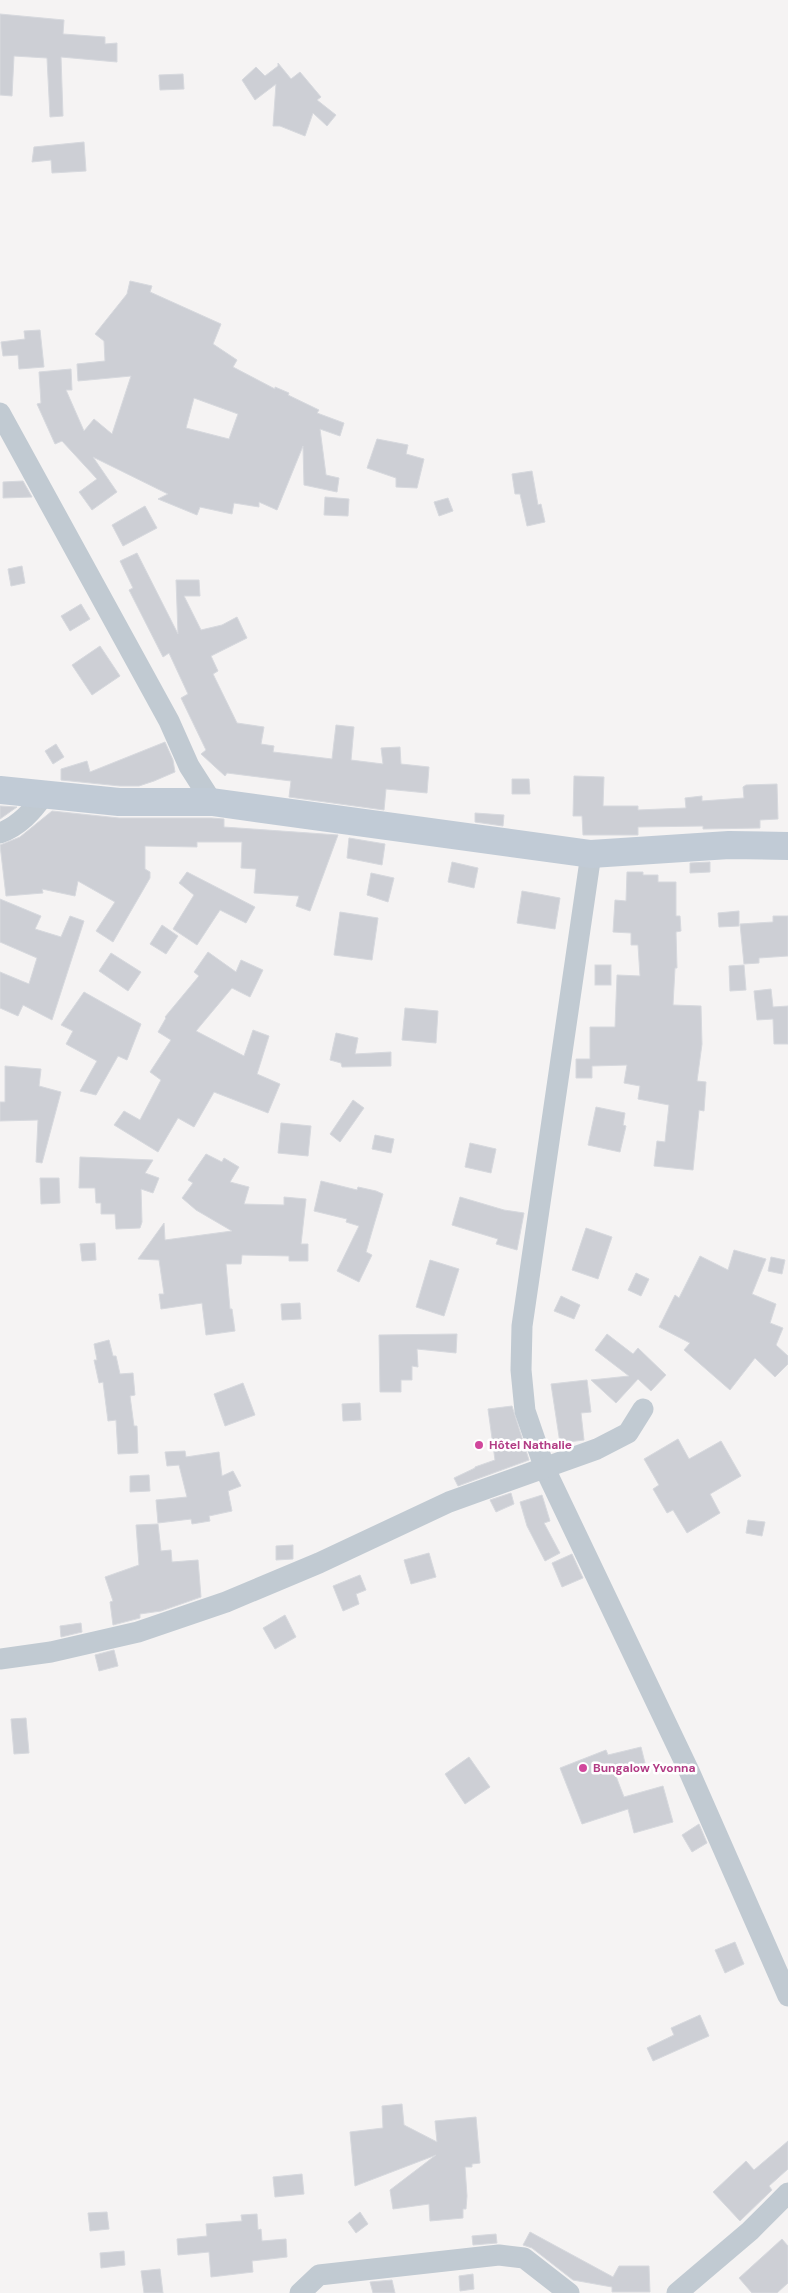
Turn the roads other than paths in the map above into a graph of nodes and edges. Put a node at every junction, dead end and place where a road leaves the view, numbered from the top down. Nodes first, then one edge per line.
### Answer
1 (0, 413) edge
2 (0, 790) edge
3 (44, 795) junction
4 (212, 802) junction
5 (0, 833) edge
6 (788, 846) edge
7 (591, 854) junction
8 (643, 1410) dead end
9 (545, 1469) junction
10 (0, 1659) edge
11 (788, 1996) edge
12 (788, 2193) edge
13 (300, 2293) edge
14 (569, 2293) edge
15 (677, 2293) edge

1 - 4 street
2 - 3 street
3 - 4 street
3 - 5 street
4 - 7 street
6 - 7 street
7 - 9 street
8 - 9 street
9 - 10 street
9 - 11 street
12 - 15 street
13 - 14 street

